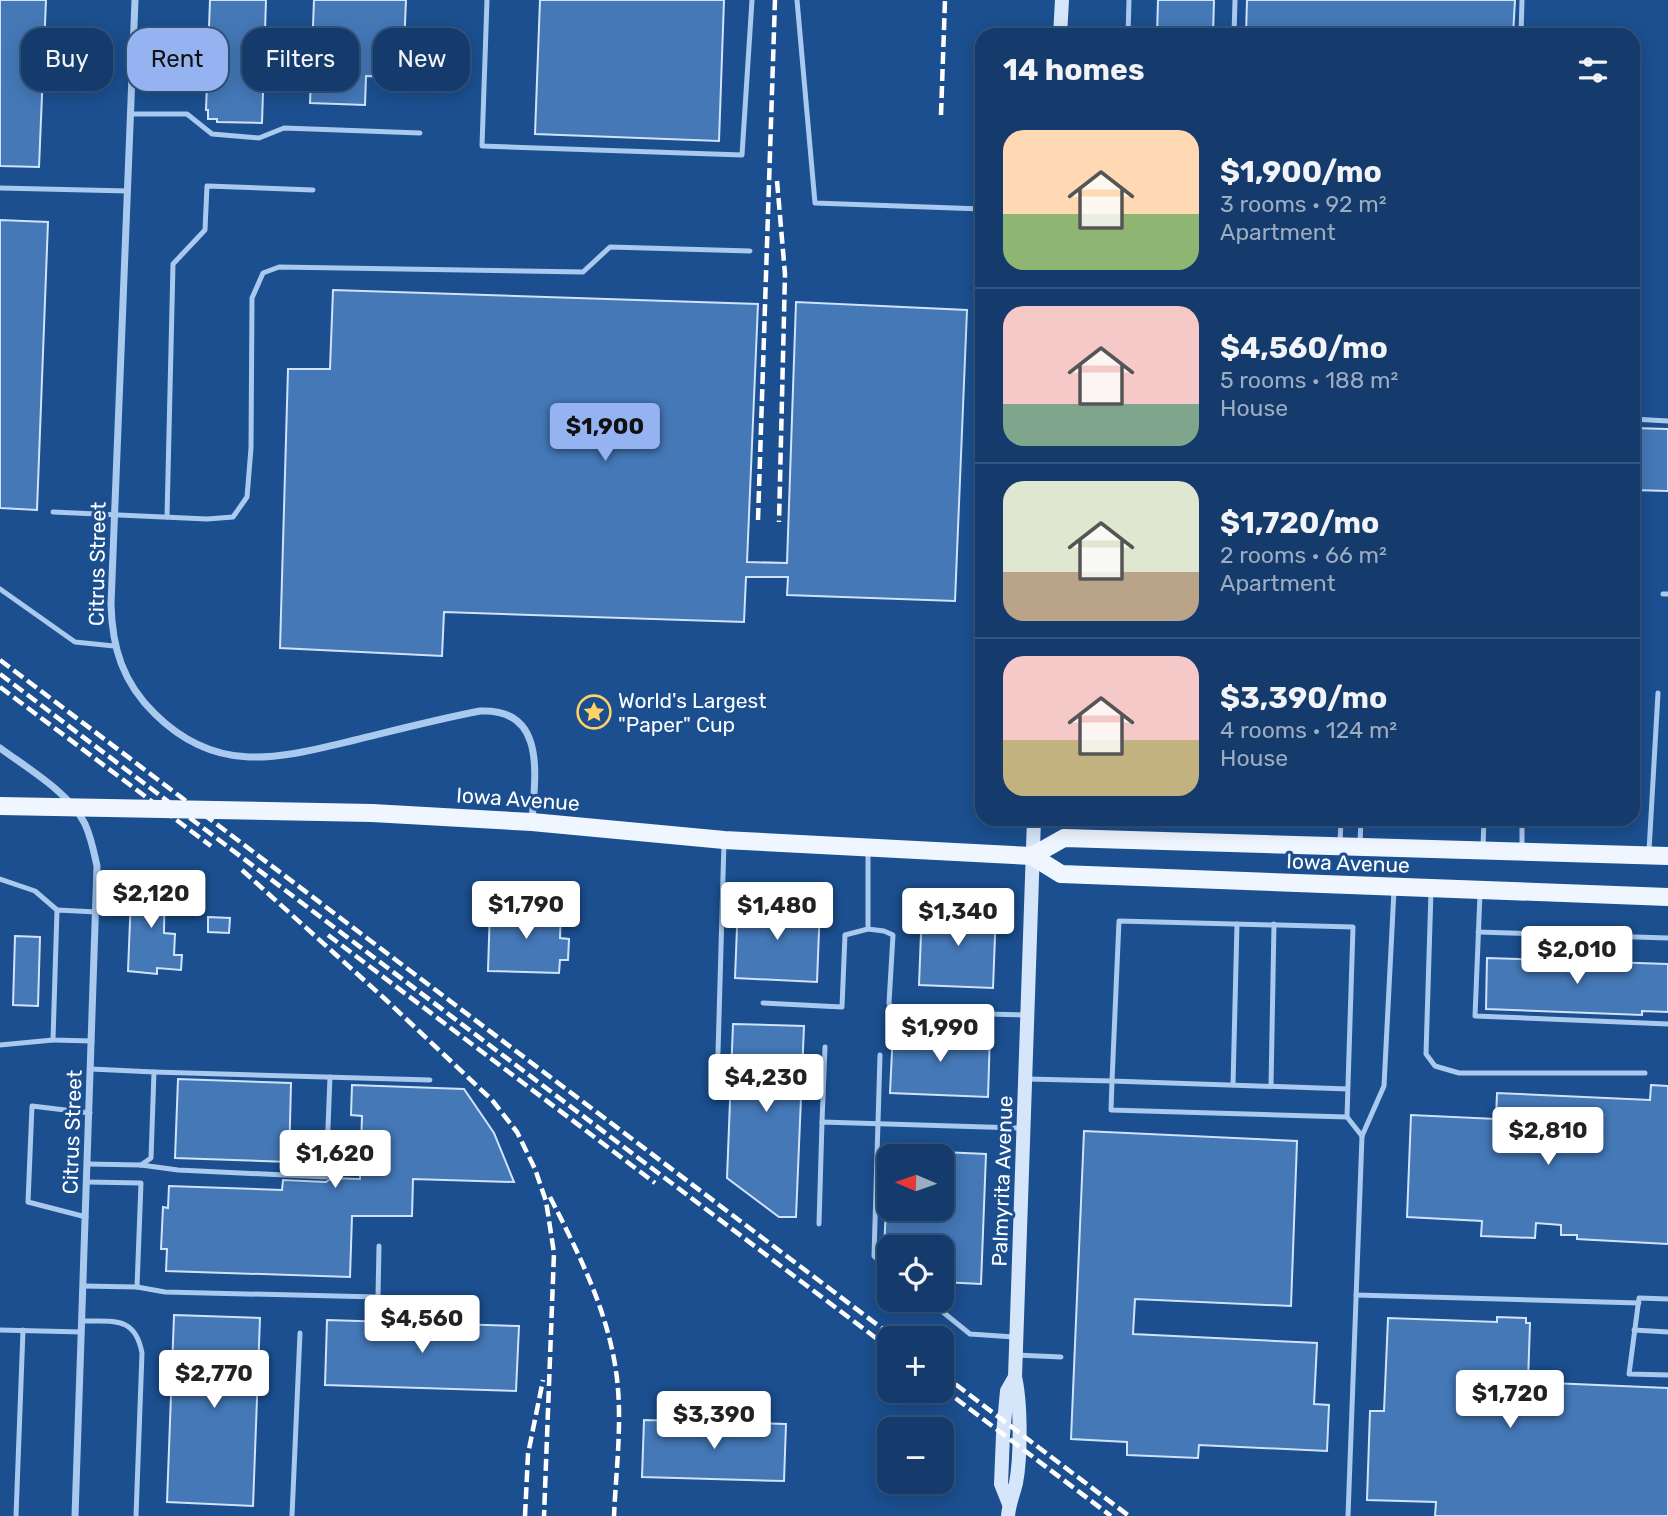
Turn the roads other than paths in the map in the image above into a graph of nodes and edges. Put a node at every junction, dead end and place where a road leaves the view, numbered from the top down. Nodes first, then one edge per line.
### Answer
1 (135, 0) edge
2 (486, 0) edge
3 (752, 0) edge
4 (797, 0) edge
5 (1062, 0) edge
6 (1129, 0) edge
7 (1235, 0) edge
8 (1522, 0) edge
9 (1060, 28) edge
10 (1128, 28) edge
11 (1234, 28) edge
12 (1521, 28) edge
13 (131, 114) junction
14 (420, 133) dead end
15 (0, 188) edge
16 (313, 190) dead end
17 (128, 191) junction
18 (975, 209) edge
19 (750, 251) dead end
20 (1640, 419) edge
21 (1668, 421) edge
22 (53, 512) dead end
23 (115, 514) junction
24 (167, 517) junction
25 (0, 589) edge
26 (114, 646) junction
27 (1658, 693) dead end
28 (0, 748) edge
29 (0, 806) edge
30 (532, 821) junction
31 (1033, 826) edge
32 (1341, 826) edge
33 (1361, 826) edge
34 (1483, 826) edge
35 (1522, 826) edge
36 (724, 840) junction
37 (1340, 846) junction
38 (1360, 847) junction
39 (868, 848) junction
40 (1483, 851) junction
41 (1521, 852) junction
42 (1031, 856) junction
43 (1649, 856) junction
44 (1668, 856) edge
45 (0, 879) edge
46 (1394, 887) junction
47 (1431, 888) junction
48 (1480, 890) junction
49 (1668, 897) edge
50 (57, 909) junction
51 (97, 912) junction
52 (1237, 924) junction
53 (1274, 924) junction
54 (867, 929) junction
55 (1478, 932) junction
56 (1668, 938) edge
57 (763, 1003) dead end
58 (1026, 1015) junction
59 (1668, 1024) edge
60 (53, 1040) junction
61 (92, 1041) junction
62 (0, 1045) edge
63 (825, 1047) dead end
64 (718, 1053) dead end
65 (880, 1055) dead end
66 (91, 1069) junction
67 (154, 1072) junction
68 (1645, 1073) dead end
69 (330, 1077) junction
70 (1027, 1079) junction
71 (430, 1080) dead end
72 (1112, 1082) junction
73 (1233, 1085) junction
74 (1271, 1086) junction
75 (1348, 1089) junction
76 (90, 1113) junction
77 (1347, 1117) junction
78 (822, 1122) junction
79 (878, 1124) junction
80 (1025, 1128) junction
81 (1362, 1136) junction
82 (88, 1164) junction
83 (141, 1165) junction
84 (87, 1182) junction
85 (86, 1217) junction
86 (818, 1224) dead end
87 (379, 1245) dead end
88 (877, 1259) edge
89 (83, 1286) junction
90 (137, 1287) junction
91 (1356, 1295) junction
92 (1668, 1299) edge
93 (1639, 1303) junction
94 (943, 1312) edge
95 (82, 1321) junction
96 (0, 1330) edge
97 (23, 1330) junction
98 (1634, 1330) junction
99 (82, 1332) junction
100 (1668, 1332) edge
101 (300, 1333) dead end
102 (1017, 1337) junction
103 (1016, 1355) junction
104 (1061, 1357) dead end
105 (1668, 1375) edge
106 (1008, 1510) edge
107 (16, 1516) edge
108 (75, 1516) edge
109 (135, 1516) edge
110 (292, 1516) edge
111 (1348, 1516) edge

1 - 13 street, Citrus Street
2 - 3 lane
4 - 18 lane
5 - 9 street
6 - 10 lane
7 - 11 lane
8 - 12 lane
13 - 14 lane
13 - 17 street, Citrus Street
15 - 17 lane
16 - 24 lane
17 - 23 street, Citrus Street
19 - 24 lane
20 - 21 lane
22 - 23 lane
23 - 24 lane
23 - 26 street, Citrus Street
25 - 26 lane
26 - 30 street, Citrus Street
27 - 43 lane
28 - 51 street, Citrus Street
29 - 30 main road, Iowa Avenue, bridge
30 - 36 main road, Iowa Avenue
31 - 42 street, Palmyrita Avenue
32 - 37 lane
33 - 38 lane
34 - 40 lane
35 - 41 lane
36 - 39 main road, Iowa Avenue
36 - 64 lane
37 - 38 main road, Iowa Avenue
37 - 42 main road, Iowa Avenue
38 - 40 main road, Iowa Avenue
39 - 42 main road, Iowa Avenue
39 - 54 lane
40 - 41 main road, Iowa Avenue
41 - 43 main road, Iowa Avenue
42 - 46 main road, Iowa Avenue
42 - 58 street, Palmyrita Avenue
43 - 44 main road, Iowa Avenue
45 - 50 lane
46 - 47 main road, Iowa Avenue
46 - 81 lane
47 - 48 main road, Iowa Avenue
47 - 68 lane
48 - 49 main road, Iowa Avenue
48 - 55 lane
50 - 51 lane
50 - 60 lane
51 - 61 street, Citrus Street
52 - 53 lane
52 - 72 lane
52 - 73 lane
53 - 74 lane
53 - 75 lane
54 - 57 lane
54 - 58 lane
55 - 56 lane
55 - 59 lane
58 - 70 street, Palmyrita Avenue
60 - 61 lane
60 - 62 lane
61 - 66 street, Citrus Street
63 - 78 lane
65 - 79 lane
66 - 67 lane
66 - 76 street, Citrus Street
67 - 69 lane
67 - 83 lane
69 - 71 lane
69 - 83 lane
70 - 72 lane
70 - 80 street, Palmyrita Avenue
72 - 73 lane
72 - 77 lane
73 - 74 lane
74 - 75 lane
75 - 77 lane
76 - 82 street, Citrus Street
76 - 85 lane
77 - 81 lane
78 - 79 lane
78 - 86 lane
79 - 80 lane
79 - 88 lane
80 - 102 street, Palmyrita Avenue
81 - 91 lane
82 - 83 lane
82 - 84 street, Citrus Street
84 - 85 street, Citrus Street
84 - 90 lane
85 - 89 street, Citrus Street
87 - 90 lane
89 - 90 lane
89 - 95 street, Citrus Street
91 - 93 lane
91 - 111 lane
92 - 93 lane
93 - 98 lane
94 - 102 lane
95 - 99 street, Citrus Street
95 - 109 lane
96 - 97 lane
97 - 99 lane
97 - 107 lane
98 - 100 lane
98 - 105 lane
99 - 108 street, Citrus Street
101 - 110 lane
102 - 103 street, Palmyrita Avenue
103 - 104 lane
103 - 106 street, Palmyrita Avenue

